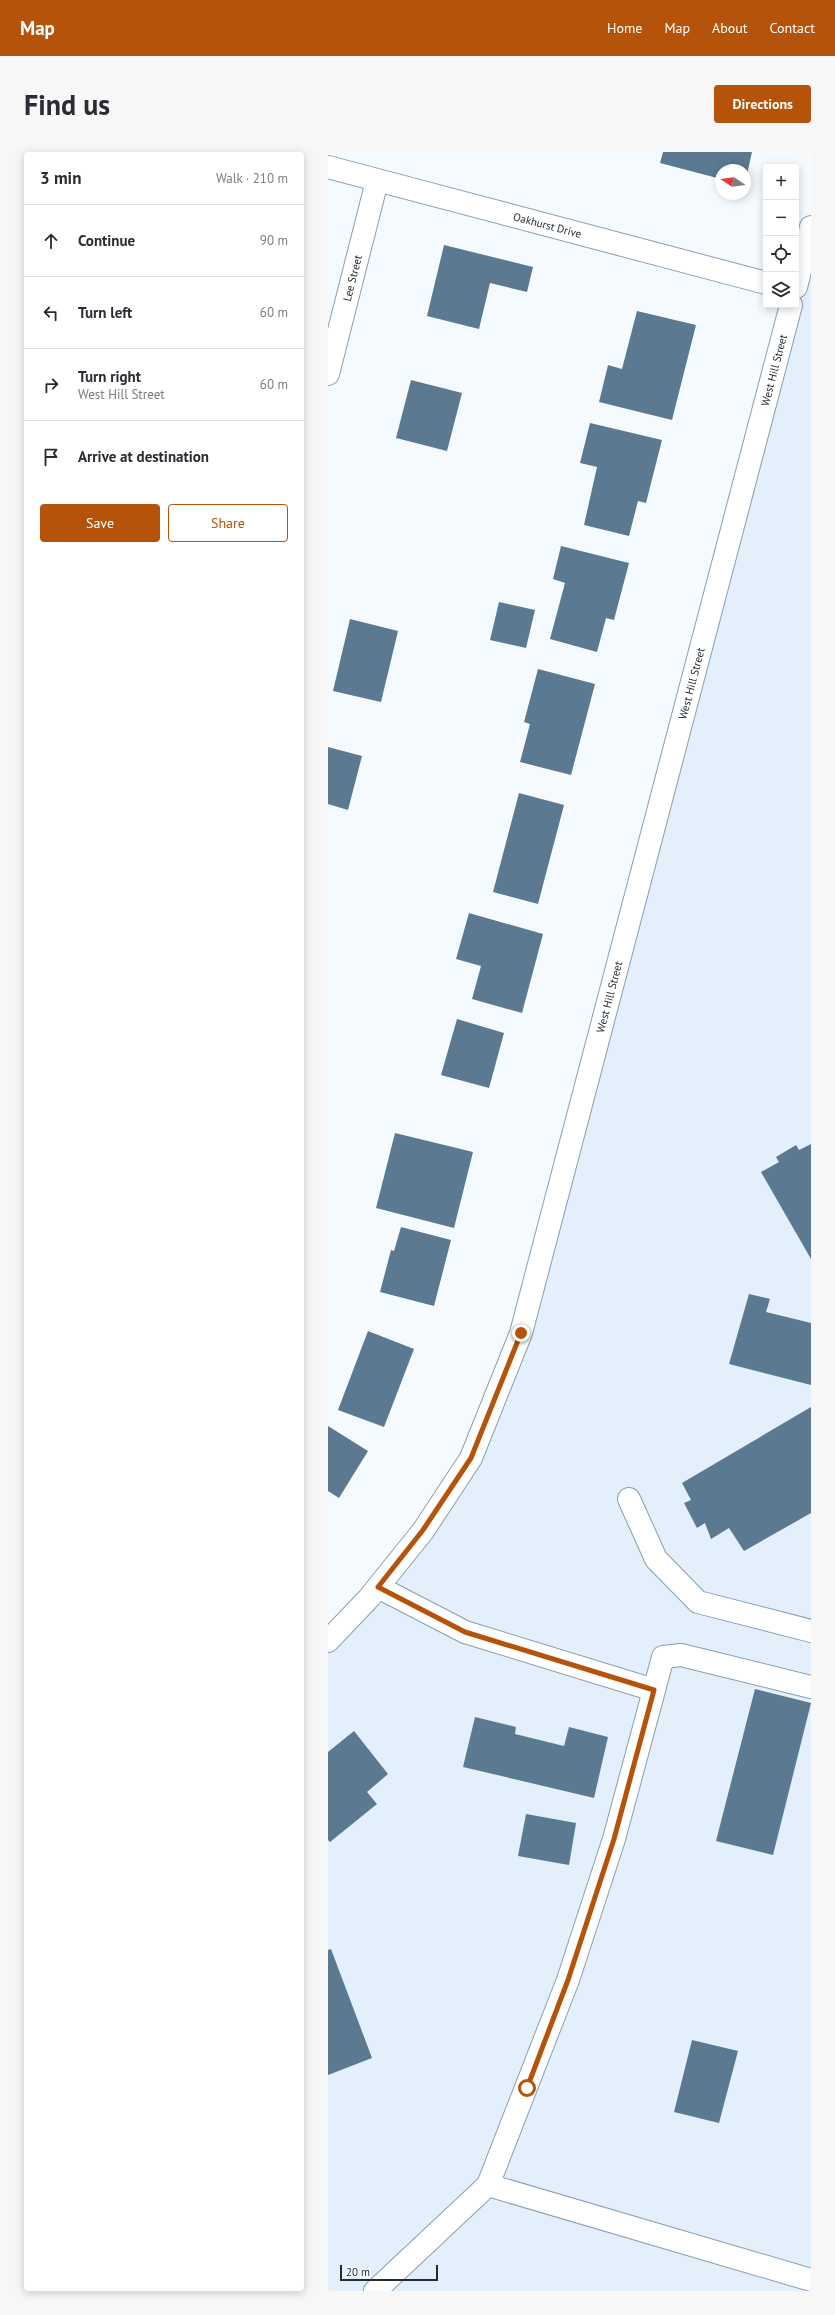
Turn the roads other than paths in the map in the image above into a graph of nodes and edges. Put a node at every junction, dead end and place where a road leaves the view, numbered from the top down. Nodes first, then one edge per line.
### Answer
1 (328, 167) edge
2 (377, 181) junction
3 (811, 227) edge
4 (799, 275) edge
5 (763, 282) edge
6 (790, 308) edge
7 (328, 374) edge
8 (629, 1499) dead end
9 (378, 1587) junction
10 (811, 1631) edge
11 (328, 1641) edge
12 (811, 1687) edge
13 (654, 1690) junction
14 (488, 2185) junction
15 (811, 2280) edge
16 (375, 2291) edge

1 - 2 street, Oakhurst Drive
2 - 5 street, Oakhurst Drive
2 - 7 street, Lee Street
3 - 4 street
6 - 9 street, West Hill Street
8 - 10 street
9 - 11 street, West Hill Street
9 - 13 street
12 - 13 street
13 - 14 street
14 - 15 street
14 - 16 street

